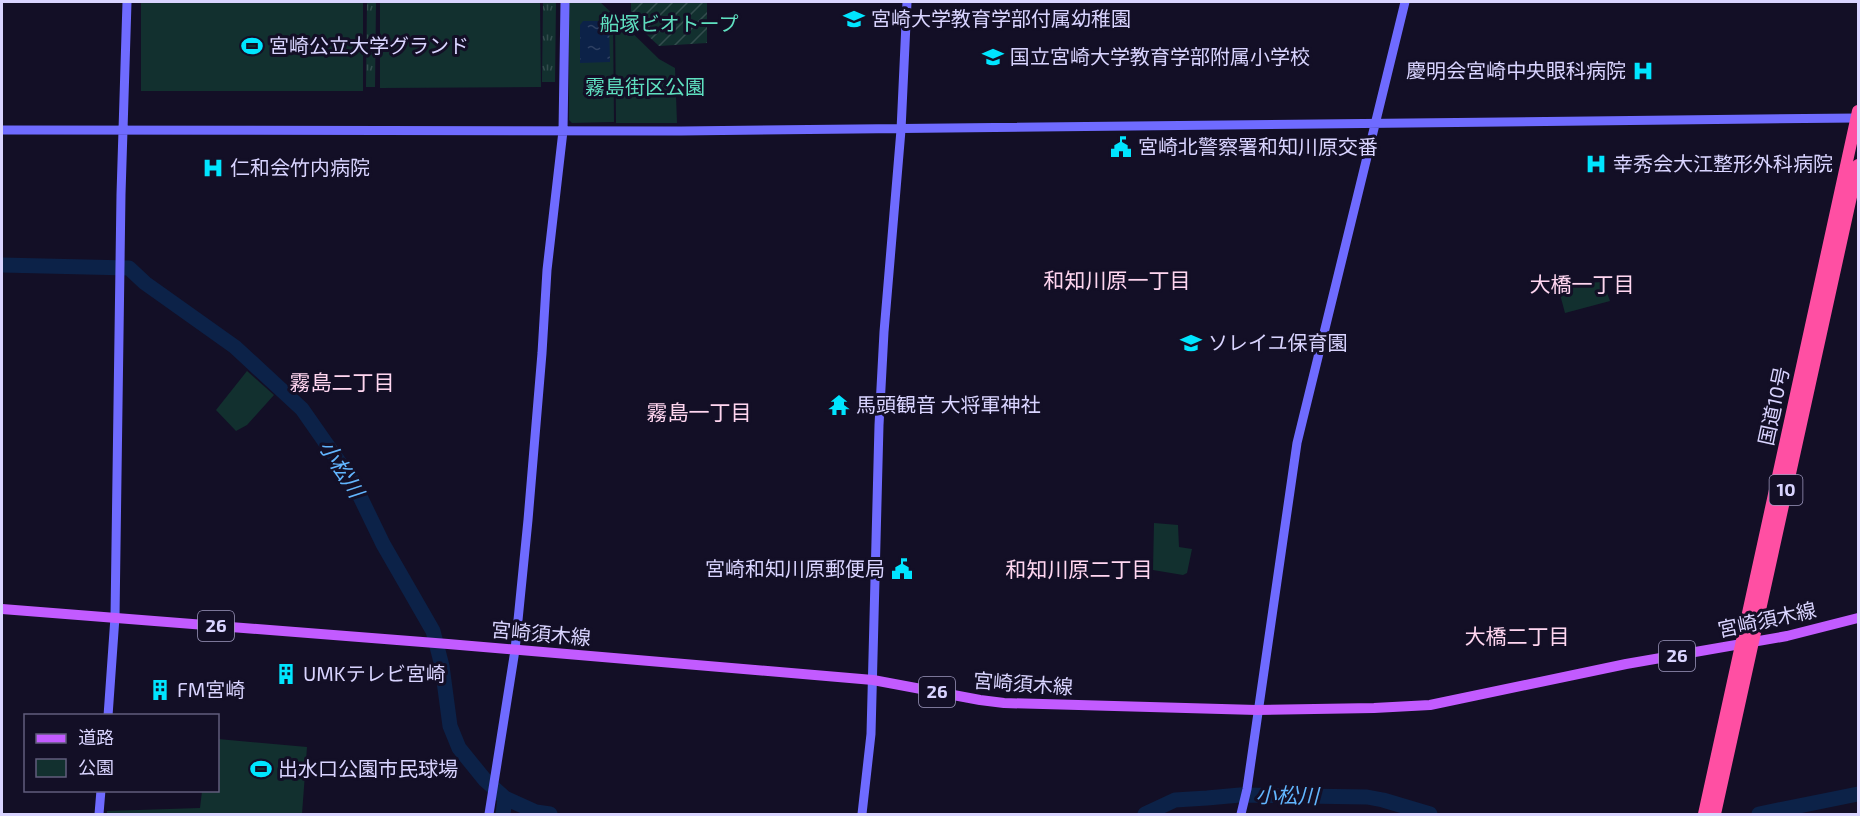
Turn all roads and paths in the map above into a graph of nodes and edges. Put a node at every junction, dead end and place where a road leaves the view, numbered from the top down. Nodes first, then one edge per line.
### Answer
1 (127, 2) edge
2 (565, 2) edge
3 (907, 2) edge
4 (1405, 2) edge
5 (1858, 115) edge
6 (1374, 123) junction
7 (2, 130) edge
8 (123, 130) junction
9 (901, 130) junction
10 (563, 131) junction
11 (1858, 165) edge
12 (2, 609) edge
13 (115, 617) junction
14 (1858, 618) edge
15 (1747, 643) junction
16 (515, 650) junction
17 (873, 680) junction
18 (1257, 710) junction
19 (108, 714) edge
20 (101, 792) edge
21 (99, 814) edge
22 (489, 814) edge
23 (862, 814) edge
24 (1241, 814) edge
25 (1704, 814) edge
26 (1715, 814) edge

1 - 8 street
2 - 10 street
3 - 9 street
4 - 6 street
5 - 6 street
5 - 15 highway, 国道10号 / 10
6 - 9 street
6 - 18 street
7 - 8 street
8 - 10 street
8 - 13 street
9 - 10 street
9 - 17 street
10 - 16 street
11 - 15 highway, 国道10号 / 10
12 - 13 main road, 宮崎須木線 / 26
13 - 16 main road, 宮崎須木線 / 26
13 - 19 street
14 - 15 main road, 宮崎須木線 / 26
15 - 18 main road, 宮崎須木線 / 26
15 - 25 highway, 国道10号 / 10
15 - 26 highway, 国道10号 / 10
16 - 17 main road, 宮崎須木線 / 26
16 - 22 street
17 - 18 main road, 宮崎須木線 / 26
17 - 23 street
18 - 24 street
20 - 21 street

